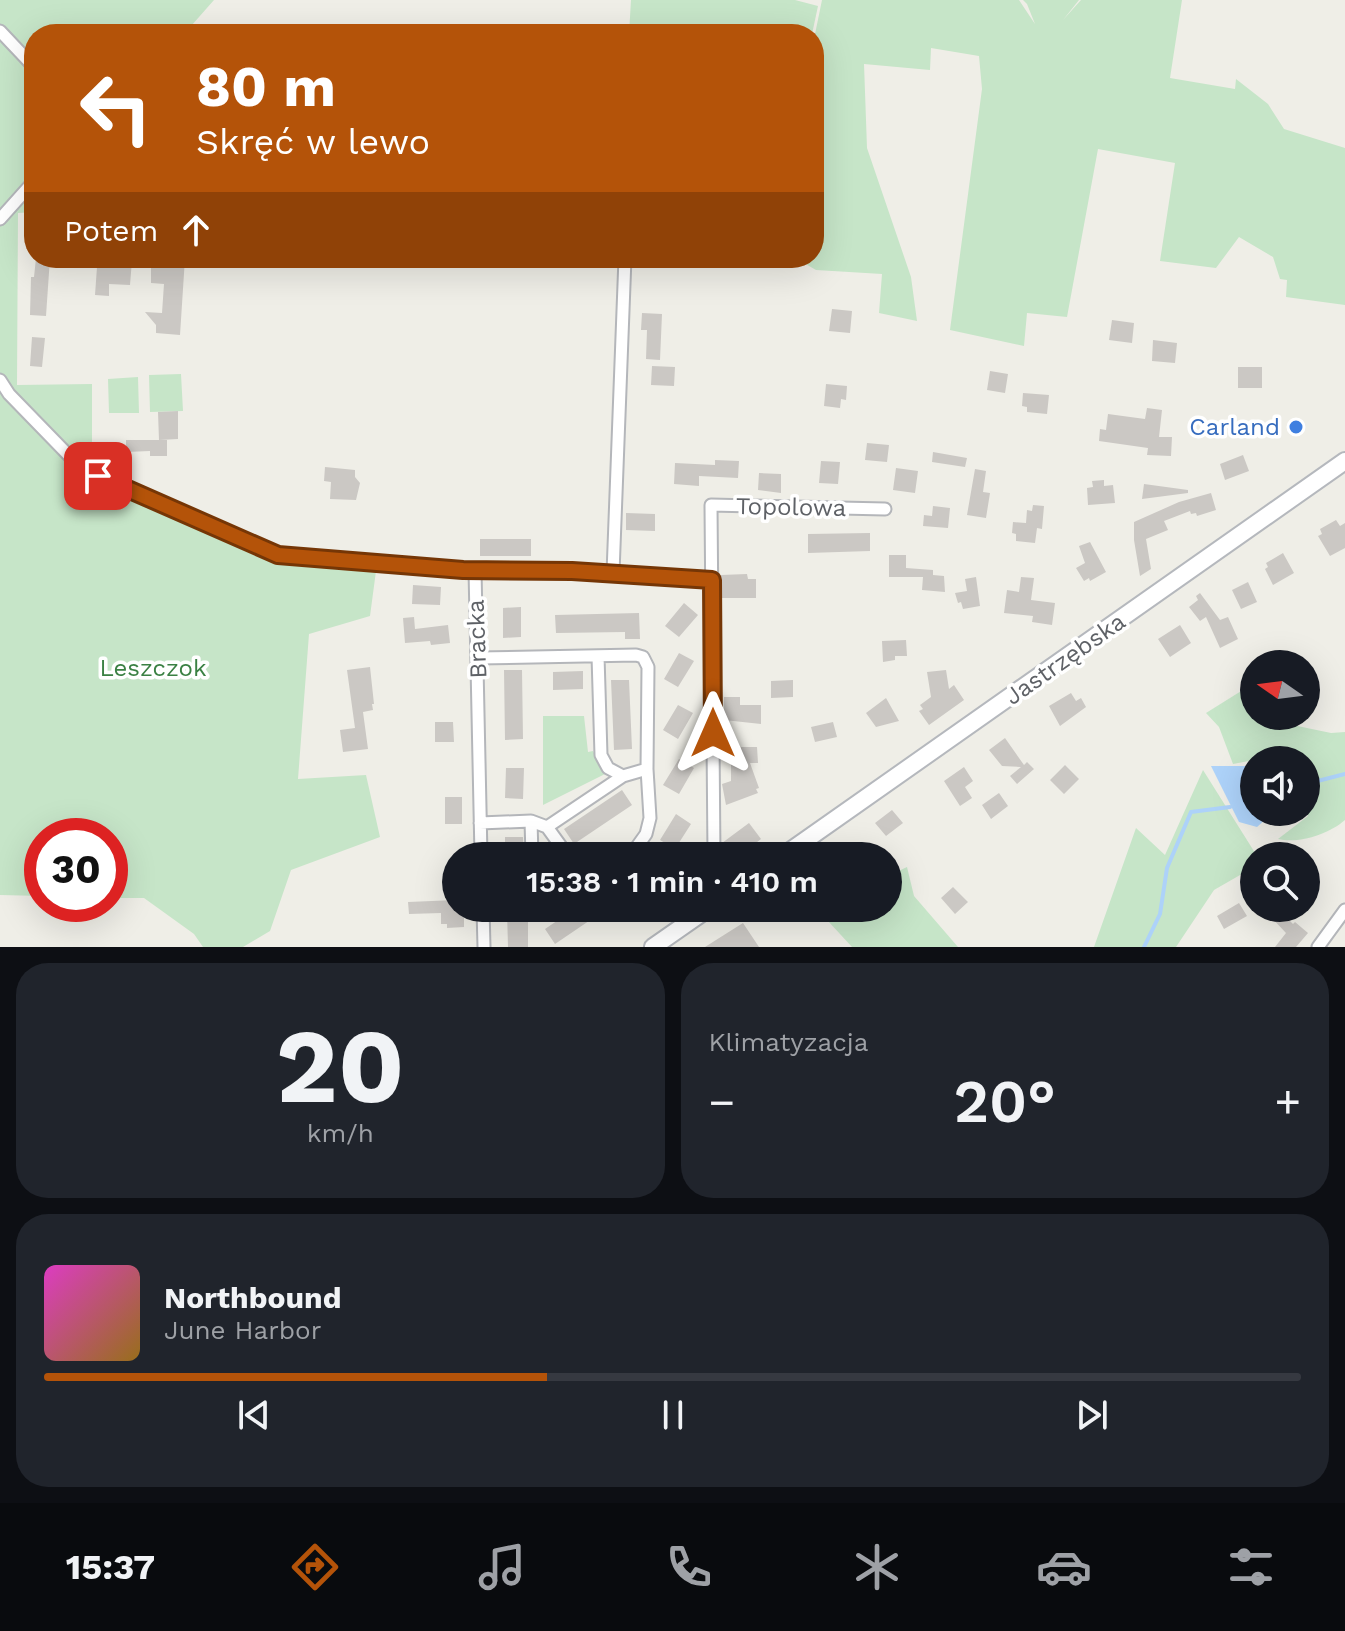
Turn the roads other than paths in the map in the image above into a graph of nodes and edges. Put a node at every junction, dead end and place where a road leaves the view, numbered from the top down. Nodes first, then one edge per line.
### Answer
1 (0, 31) edge
2 (24, 56) edge
3 (24, 192) edge
4 (0, 219) edge
5 (625, 268) edge
6 (0, 380) edge
7 (1345, 461) edge
8 (885, 509) dead end
9 (475, 570) junction
10 (613, 573) junction
11 (712, 580) junction
12 (598, 656) junction
13 (478, 658) junction
14 (647, 769) junction
15 (623, 776) junction
16 (531, 821) junction
17 (480, 823) junction
18 (547, 827) junction
19 (481, 842) edge
20 (532, 842) edge
21 (558, 842) edge
22 (640, 842) edge
23 (714, 842) edge
24 (803, 842) edge
25 (1345, 910) edge
26 (483, 922) edge
27 (689, 922) edge
28 (484, 947) edge
29 (653, 947) edge
30 (1318, 947) edge

1 - 2 street
3 - 4 street
5 - 10 street
6 - 9 street, Bracka
7 - 24 main road, Jastrzębska
8 - 11 street, Topolowa
9 - 10 street
9 - 13 street, Bracka
10 - 11 street
11 - 23 street, Topolowa
12 - 13 street
12 - 14 street
12 - 15 street
13 - 17 street, Bracka
14 - 15 street
14 - 22 street
15 - 18 street
16 - 17 street
16 - 18 street
16 - 20 street
17 - 19 street, Bracka
18 - 21 street
25 - 30 street
26 - 28 street
27 - 29 main road

